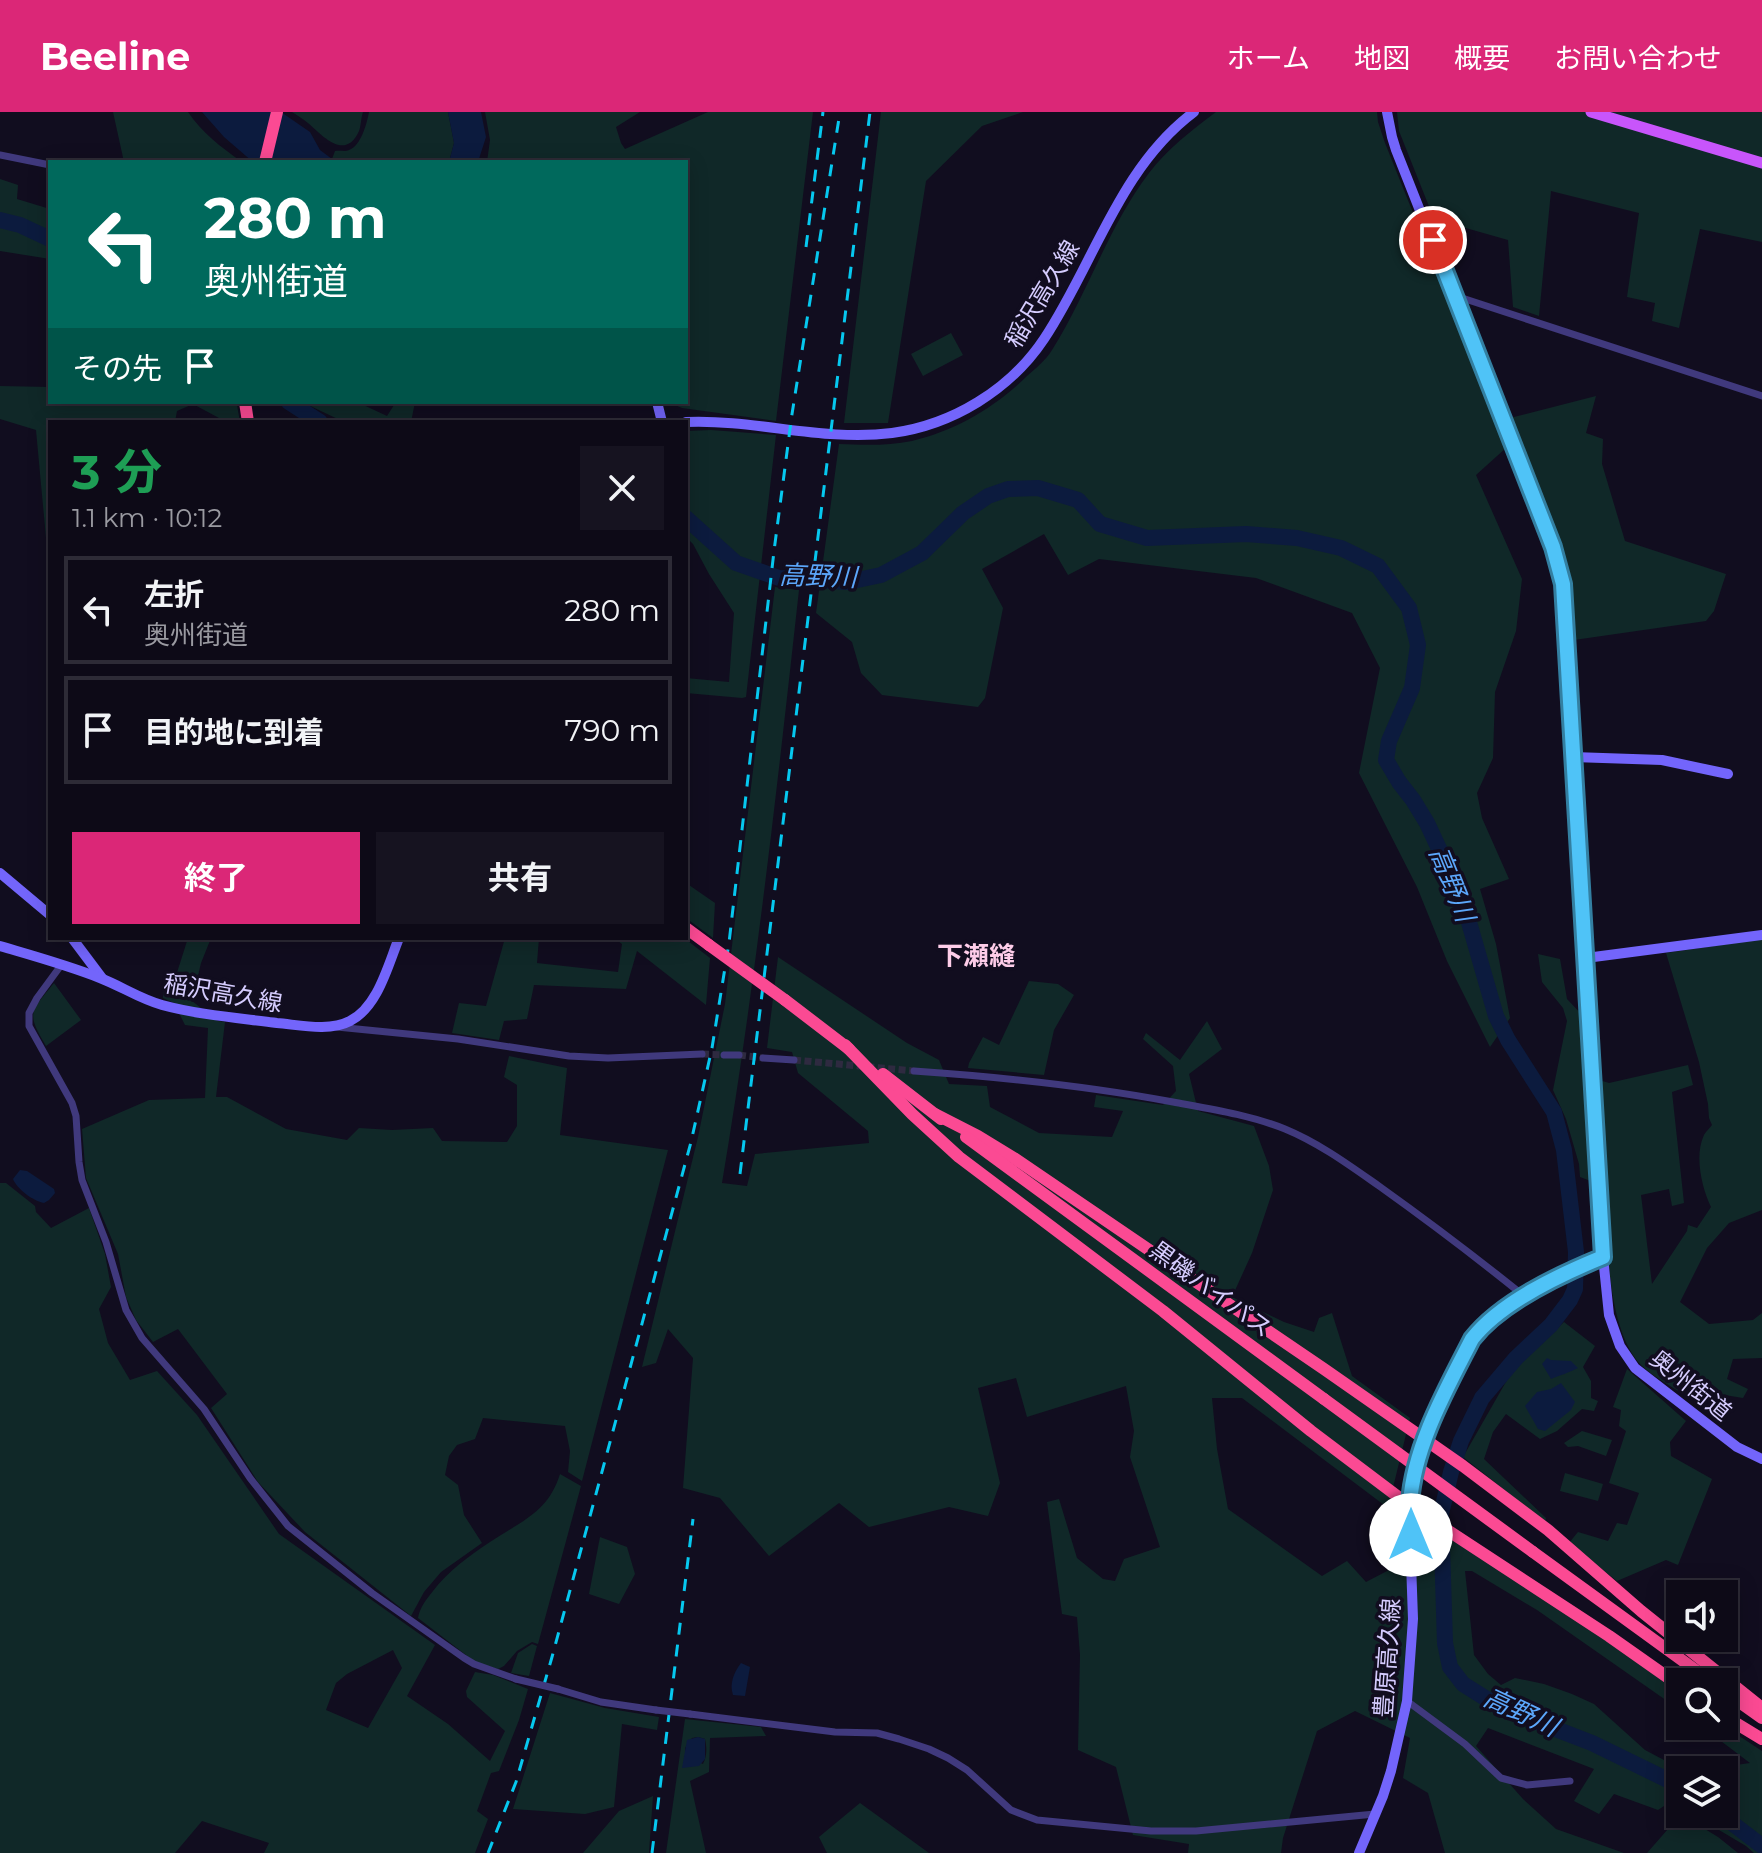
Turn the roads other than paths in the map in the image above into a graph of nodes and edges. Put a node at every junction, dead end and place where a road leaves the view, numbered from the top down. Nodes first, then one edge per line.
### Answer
1 (277, 112) edge
2 (1194, 112) edge
3 (1387, 112) edge
4 (1591, 112) edge
5 (0, 155) edge
6 (265, 160) edge
7 (1762, 163) edge
8 (48, 165) edge
9 (1456, 296) junction
10 (1762, 396) edge
11 (688, 422) edge
12 (1573, 757) junction
13 (1728, 774) dead end
14 (0, 873) edge
15 (48, 913) edge
16 (688, 929) edge
17 (1762, 935) edge
18 (74, 940) edge
19 (398, 940) edge
20 (0, 946) edge
21 (1586, 958) junction
22 (62, 964) junction
23 (104, 980) junction
24 (335, 1027) junction
25 (845, 1045) junction
26 (702, 1054) tunnel mouth
27 (724, 1055) tunnel mouth
28 (739, 1055) tunnel mouth
29 (763, 1058) tunnel mouth
30 (794, 1060) tunnel mouth
31 (914, 1071) tunnel mouth
32 (935, 1114) junction
33 (1603, 1257) junction
34 (1524, 1296) junction
35 (1424, 1438) junction
36 (1762, 1459) edge
37 (1409, 1505) junction
38 (1693, 1668) edge
39 (1666, 1676) edge
40 (1407, 1701) junction
41 (1738, 1701) edge
42 (1762, 1708) edge
43 (1762, 1718) edge
44 (1738, 1724) edge
45 (1762, 1739) edge
46 (1570, 1781) dead end
47 (1375, 1814) junction
48 (1359, 1853) edge

1 - 6 highway
2 - 11 main road, 稲沢高久線
3 - 9 main road, 奥州街道
4 - 7 main road
5 - 8 street
9 - 10 street
9 - 12 main road, 奥州街道
12 - 13 main road
12 - 21 main road, 奥州街道
14 - 15 main road
16 - 25 highway, 黒磯バイパス, bridge
17 - 21 main road
18 - 23 main road
19 - 24 main road
20 - 22 main road, 稲沢高久線
21 - 33 main road, 奥州街道
22 - 23 main road, 稲沢高久線
22 - 47 street, bridge
23 - 24 main road, 稲沢高久線
24 - 26 street
25 - 32 highway, 黒磯バイパス
25 - 37 highway
27 - 28 street
29 - 30 street
31 - 34 street
32 - 35 highway
32 - 38 highway, 黒磯バイパス, bridge
33 - 34 main road, 豊原高久線
33 - 36 main road, 奥州街道
34 - 35 main road, 豊原高久線
35 - 37 main road, 豊原高久線
35 - 42 highway
37 - 39 highway
37 - 40 main road, 豊原高久線
40 - 46 street
40 - 47 main road, 豊原高久線
41 - 43 highway
44 - 45 highway
47 - 48 main road, 豊原高久線

